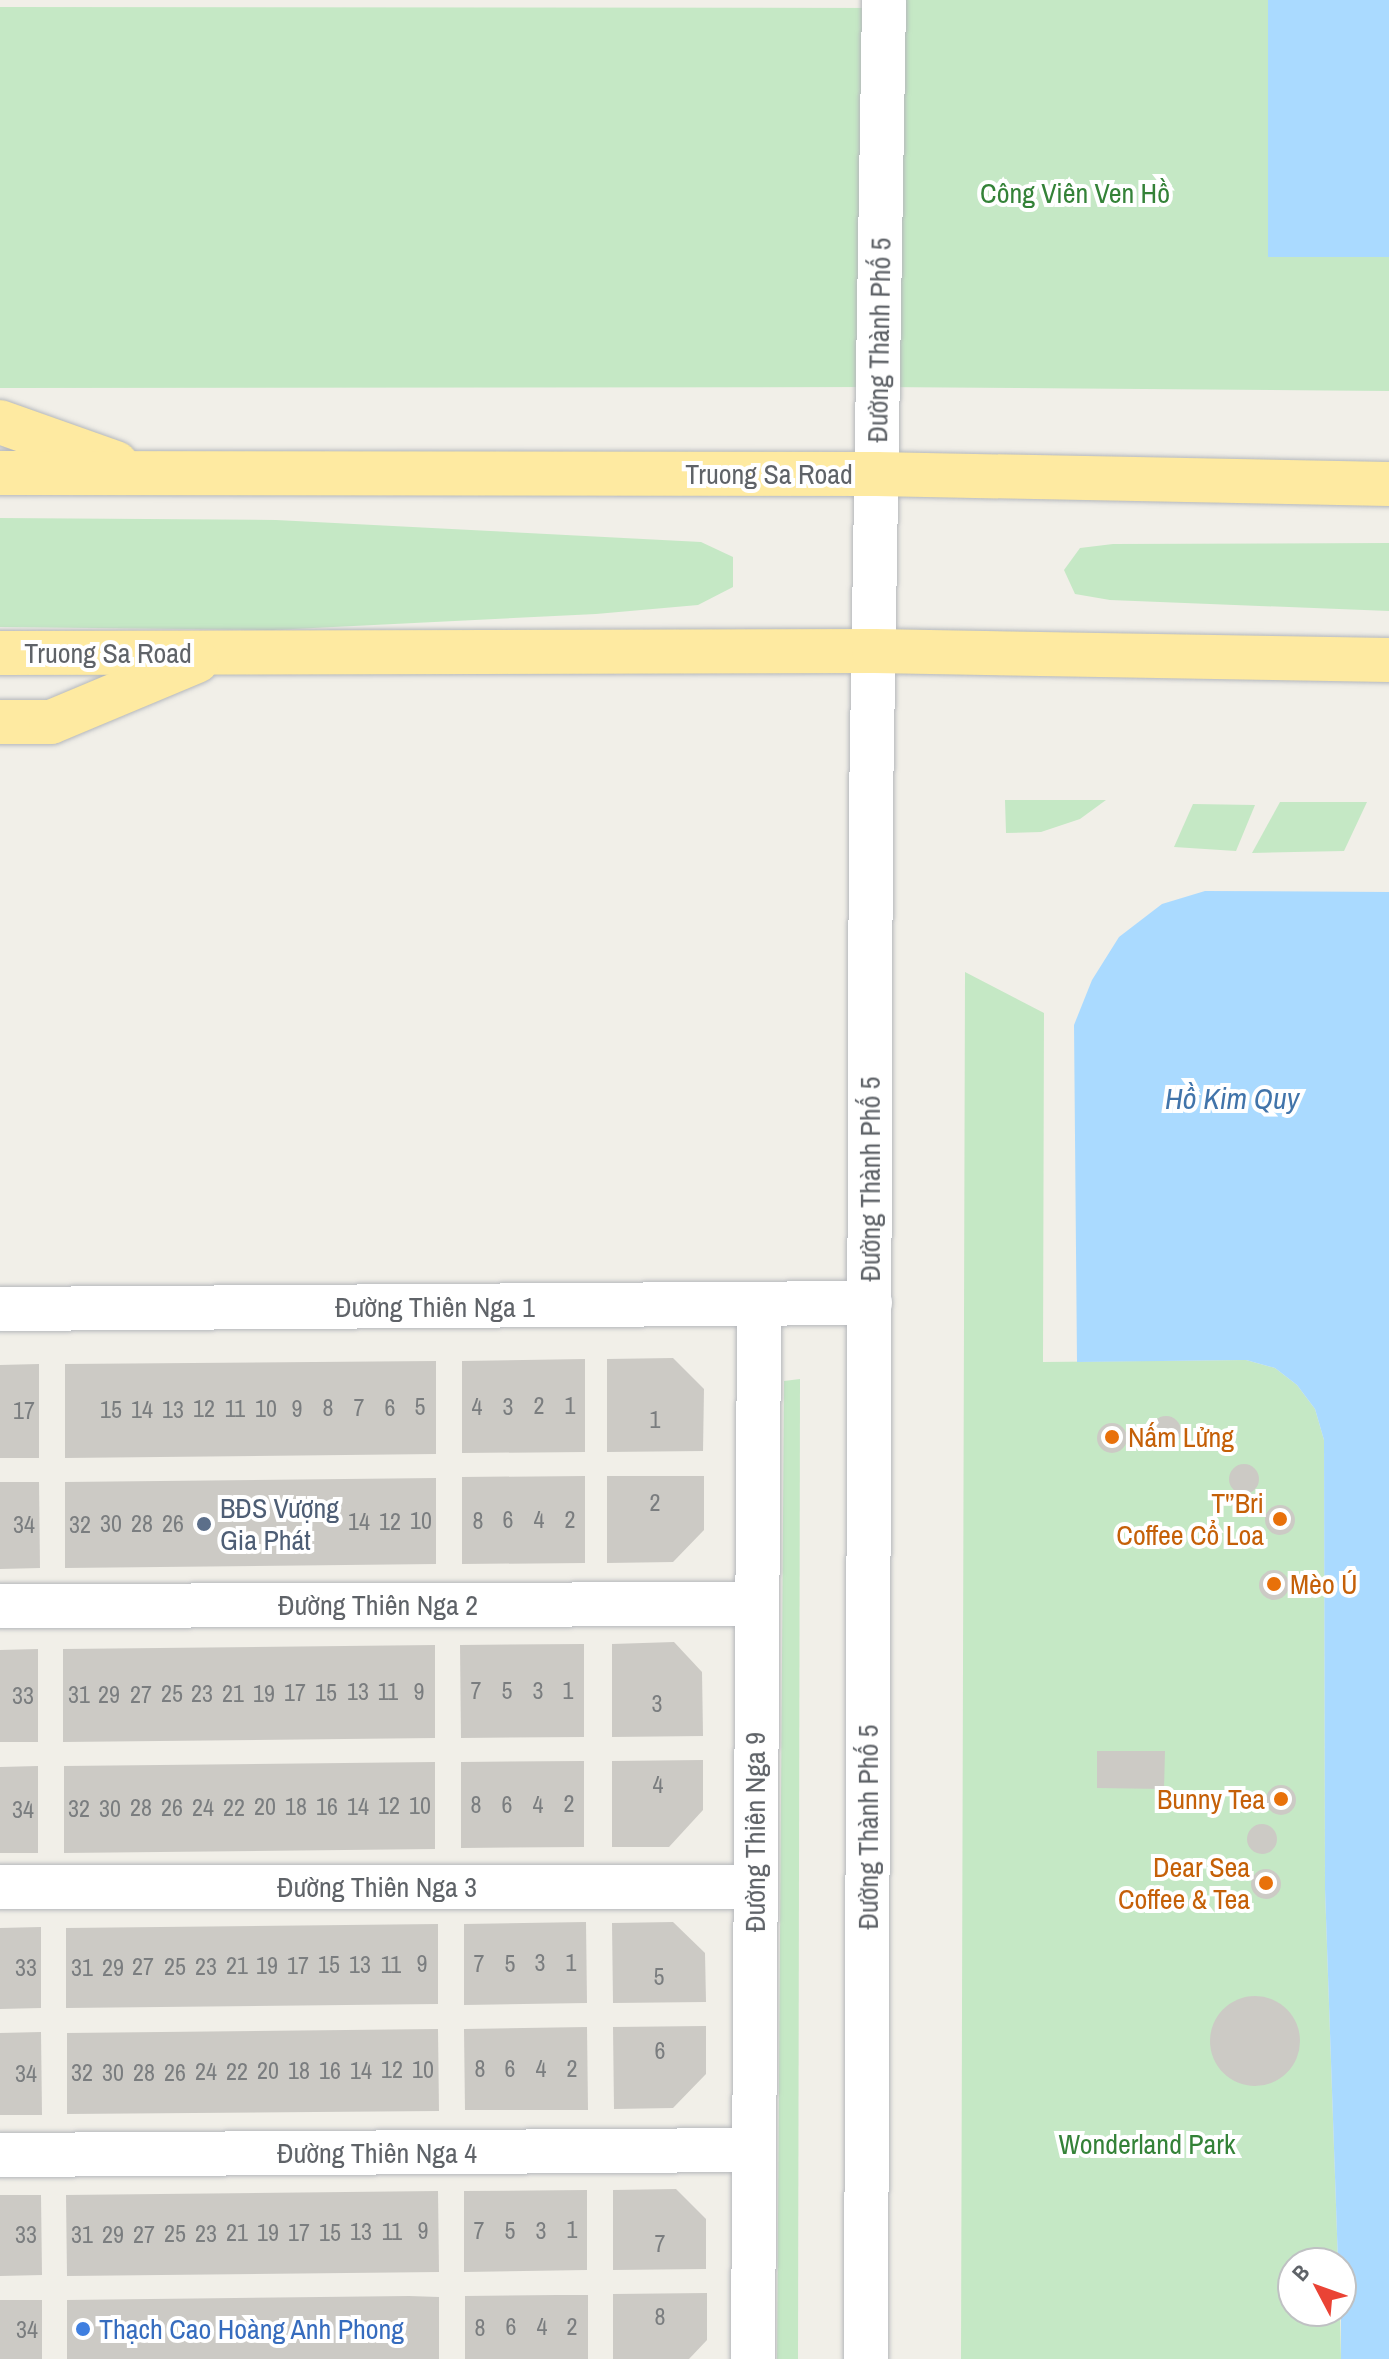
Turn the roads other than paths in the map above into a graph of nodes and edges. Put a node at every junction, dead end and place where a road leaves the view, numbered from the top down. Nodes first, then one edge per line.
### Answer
1 (884, 0) edge
2 (0, 422) edge
3 (0, 473) edge
4 (149, 474) junction
5 (876, 474) junction
6 (1389, 484) edge
7 (874, 651) junction
8 (0, 653) edge
9 (216, 653) junction
10 (1389, 660) edge
11 (0, 722) edge
12 (870, 1303) junction
13 (759, 1305) junction
14 (0, 1309) edge
15 (757, 1604) junction
16 (0, 1606) edge
17 (0, 1887) edge
18 (755, 1887) junction
19 (754, 2150) junction
20 (0, 2155) edge
21 (753, 2359) edge
22 (866, 2359) edge

1 - 5 street, Đường Thành Phố 5
2 - 4 highway, Truong Sa Road
3 - 4 highway, Truong Sa Road
4 - 5 highway, Truong Sa Road
5 - 6 highway, Truong Sa Road
5 - 7 street, Đường Thành Phố 5
7 - 9 highway, Truong Sa Road
7 - 10 highway, Truong Sa Road
7 - 12 street, Đường Thành Phố 5
8 - 9 highway, Truong Sa Road
9 - 11 highway, Truong Sa Road
12 - 13 street, Đường Thiên Nga 1
12 - 22 street, Đường Thành Phố 5
13 - 14 street, Đường Thiên Nga 1
13 - 15 street, Đường Thiên Nga 9
15 - 16 street, Đường Thiên Nga 2
15 - 18 street, Đường Thiên Nga 9
17 - 18 street, Đường Thiên Nga 3
18 - 19 street, Đường Thiên Nga 9
19 - 20 street, Đường Thiên Nga 4
19 - 21 street, Đường Thiên Nga 9

